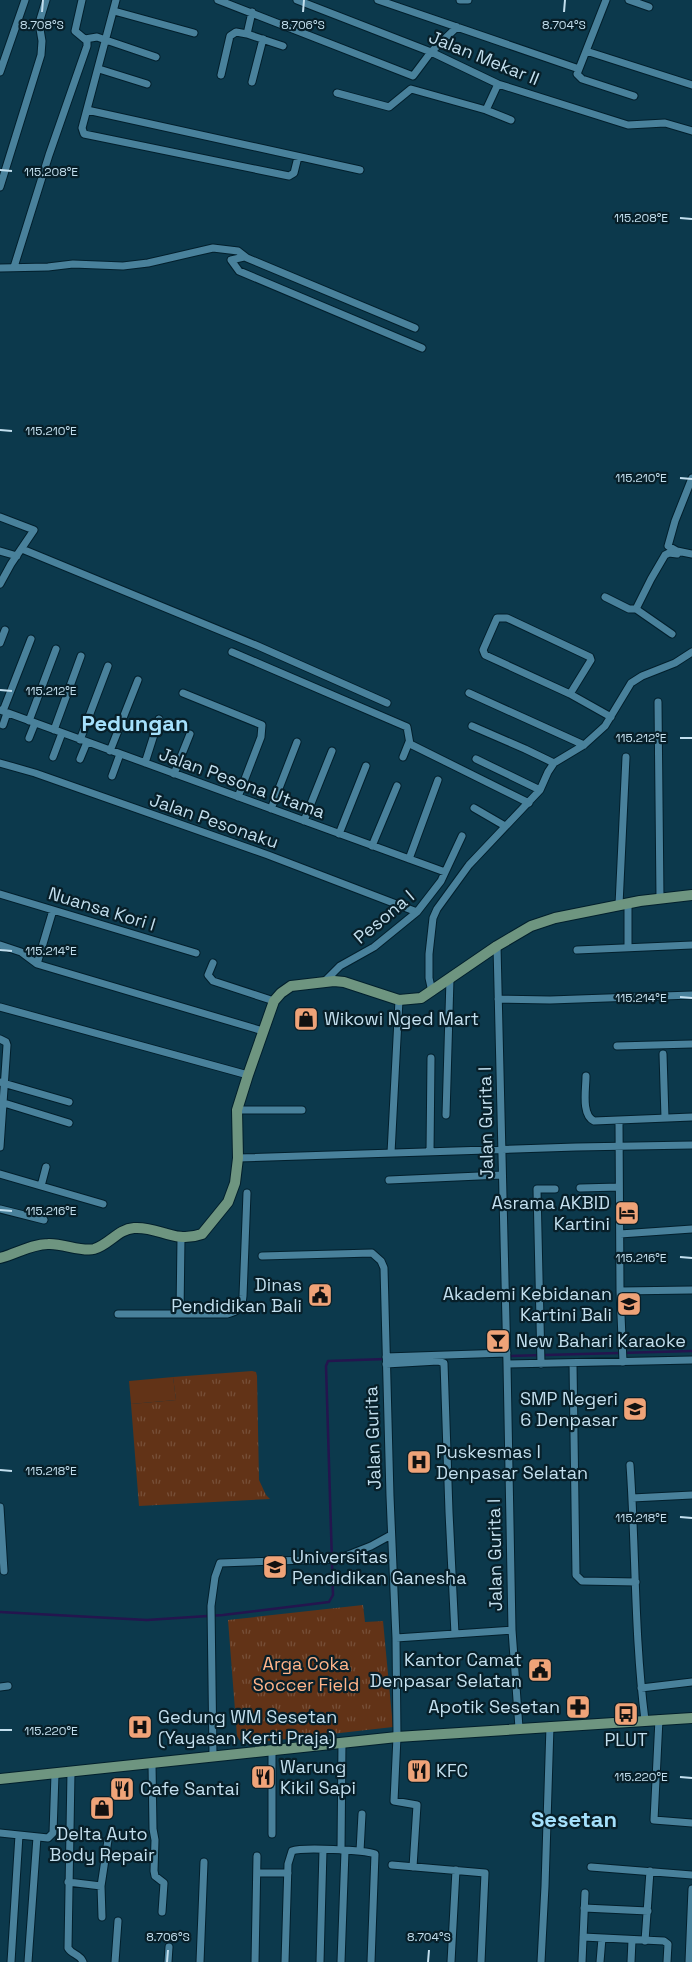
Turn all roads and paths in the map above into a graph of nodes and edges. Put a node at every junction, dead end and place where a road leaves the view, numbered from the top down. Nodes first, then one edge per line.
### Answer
1 (25, 0) edge
2 (46, 0) edge
3 (82, 0) edge
4 (116, 0) edge
5 (218, 0) edge
6 (297, 0) edge
7 (378, 0) edge
8 (460, 0) edge
9 (468, 0) edge
10 (606, 0) edge
11 (629, 0) edge
12 (650, 7) dead end
13 (114, 11) junction
14 (252, 12) junction
15 (457, 26) junction
16 (194, 33) dead end
17 (247, 34) junction
18 (85, 39) junction
19 (263, 39) junction
20 (106, 41) junction
21 (283, 46) dead end
22 (586, 51) junction
23 (430, 52) junction
24 (156, 56) dead end
25 (98, 69) junction
26 (579, 69) junction
27 (0, 72) edge
28 (221, 75) dead end
29 (252, 82) dead end
30 (147, 84) dead end
31 (498, 84) junction
32 (692, 85) edge
33 (337, 93) dead end
34 (634, 96) dead end
35 (87, 110) junction
36 (486, 110) junction
37 (511, 120) dead end
38 (692, 131) edge
39 (298, 157) junction
40 (360, 170) dead end
41 (0, 187) edge
42 (242, 255) junction
43 (14, 267) junction
44 (0, 268) edge
45 (415, 328) dead end
46 (422, 348) dead end
47 (692, 478) edge
48 (0, 517) edge
49 (22, 549) junction
50 (0, 551) edge
51 (17, 556) junction
52 (692, 556) edge
53 (0, 584) edge
54 (605, 597) dead end
55 (636, 610) junction
56 (5, 630) dead end
57 (672, 634) dead end
58 (32, 638) dead end
59 (0, 642) edge
60 (56, 649) dead end
61 (232, 652) dead end
62 (692, 652) edge
63 (82, 656) dead end
64 (108, 666) dead end
65 (138, 680) dead end
66 (182, 693) dead end
67 (469, 693) dead end
68 (570, 694) junction
69 (658, 702) dead end
70 (387, 703) dead end
71 (3, 712) edge
72 (611, 717) junction
73 (159, 719) dead end
74 (32, 722) junction
75 (3, 725) dead end
76 (472, 726) dead end
77 (54, 730) junction
78 (62, 733) junction
79 (190, 734) dead end
80 (29, 738) dead end
81 (83, 741) junction
82 (297, 742) dead end
83 (409, 742) junction
84 (584, 746) junction
85 (110, 750) junction
86 (332, 751) dead end
87 (120, 754) junction
88 (53, 757) dead end
89 (626, 757) dead end
90 (402, 758) dead end
91 (476, 759) dead end
92 (80, 760) dead end
93 (0, 762) edge
94 (145, 763) junction
95 (554, 763) junction
96 (366, 766) dead end
97 (174, 774) junction
98 (112, 776) dead end
99 (438, 780) dead end
100 (397, 786) dead end
101 (540, 790) junction
102 (238, 797) junction
103 (529, 803) junction
104 (474, 808) dead end
105 (271, 809) junction
106 (304, 821) junction
107 (505, 826) junction
108 (339, 834) junction
109 (462, 836) dead end
110 (372, 846) junction
111 (409, 859) junction
112 (445, 872) junction
113 (0, 894) edge
114 (692, 895) edge
115 (660, 898) junction
116 (623, 904) junction
117 (53, 910) junction
118 (417, 912) junction
119 (0, 945) edge
120 (692, 945) edge
121 (497, 946) junction
122 (628, 947) junction
123 (577, 950) dead end
124 (196, 953) dead end
125 (213, 963) dead end
126 (36, 964) junction
127 (450, 979) junction
128 (325, 981) junction
129 (432, 992) junction
130 (692, 994) edge
131 (498, 999) junction
132 (399, 1000) junction
133 (274, 1001) junction
134 (0, 1007) edge
135 (263, 1031) junction
136 (0, 1039) edge
137 (692, 1044) edge
138 (616, 1046) dead end
139 (663, 1054) dead end
140 (431, 1058) dead end
141 (248, 1075) junction
142 (586, 1076) dead end
143 (2, 1083) edge
144 (69, 1102) dead end
145 (2, 1108) edge
146 (238, 1110) junction
147 (302, 1110) dead end
148 (446, 1115) dead end
149 (692, 1117) edge
150 (665, 1118) junction
151 (619, 1122) junction
152 (69, 1123) dead end
153 (692, 1145) edge
154 (620, 1146) junction
155 (0, 1147) edge
156 (501, 1149) junction
157 (392, 1152) junction
158 (430, 1152) junction
159 (238, 1158) junction
160 (46, 1167) dead end
161 (0, 1174) edge
162 (502, 1175) junction
163 (390, 1180) dead end
164 (41, 1186) junction
165 (619, 1187) junction
166 (555, 1188) dead end
167 (580, 1188) dead end
168 (247, 1193) dead end
169 (102, 1204) dead end
170 (0, 1209) edge
171 (44, 1220) dead end
172 (692, 1229) edge
173 (620, 1234) junction
174 (181, 1238) junction
175 (262, 1256) dead end
176 (0, 1258) edge
177 (692, 1290) edge
178 (620, 1291) junction
179 (118, 1314) dead end
180 (180, 1314) junction
181 (431, 1358) junction
182 (507, 1358) junction
183 (386, 1360) junction
184 (623, 1360) junction
185 (692, 1360) edge
186 (540, 1362) junction
187 (572, 1363) junction
188 (630, 1465) dead end
189 (692, 1495) edge
190 (632, 1498) junction
191 (0, 1507) edge
192 (391, 1535) junction
193 (4, 1571) dead end
194 (636, 1582) junction
195 (512, 1630) junction
196 (455, 1634) junction
197 (396, 1638) junction
198 (692, 1682) edge
199 (641, 1688) junction
200 (692, 1718) edge
201 (659, 1719) junction
202 (645, 1720) junction
203 (550, 1726) junction
204 (519, 1728) junction
205 (397, 1736) junction
206 (342, 1742) junction
207 (272, 1749) junction
208 (213, 1756) junction
209 (152, 1764) junction
210 (71, 1772) junction
211 (55, 1774) junction
212 (0, 1779) edge
213 (362, 1814) dead end
214 (692, 1823) edge
215 (0, 1833) edge
216 (272, 1834) dead end
217 (19, 1835) junction
218 (37, 1837) junction
219 (108, 1840) dead end
220 (323, 1850) junction
221 (343, 1850) junction
222 (360, 1851) junction
223 (257, 1856) dead end
224 (204, 1862) dead end
225 (392, 1865) dead end
226 (413, 1867) junction
227 (591, 1867) dead end
228 (456, 1870) junction
229 (650, 1872) junction
230 (258, 1873) junction
231 (288, 1873) junction
232 (692, 1875) edge
233 (68, 1882) junction
234 (101, 1886) junction
235 (692, 1889) edge
236 (585, 1893) dead end
237 (584, 1908) junction
238 (648, 1911) junction
239 (162, 1912) dead end
240 (102, 1918) dead end
241 (118, 1921) dead end
242 (583, 1937) junction
243 (602, 1938) junction
244 (632, 1940) junction
245 (645, 1941) junction
246 (169, 1948) dead end
247 (11, 1962) edge
248 (28, 1962) edge
249 (83, 1962) edge
250 (115, 1962) edge
251 (168, 1962) edge
252 (200, 1962) edge
253 (255, 1962) edge
254 (285, 1962) edge
255 (320, 1962) edge
256 (341, 1962) edge
257 (371, 1962) edge
258 (451, 1962) edge
259 (481, 1962) edge
260 (541, 1962) edge
261 (582, 1962) edge
262 (600, 1962) edge
263 (631, 1962) edge
264 (667, 1962) edge
265 (688, 1962) edge

1 - 27 street
2 - 41 street
3 - 18 street
4 - 13 street
5 - 14 street
6 - 23 street, Jalan Mekar II
7 - 15 street
8 - 9 street
10 - 22 street
11 - 12 street
13 - 16 street
13 - 20 street
14 - 17 street
14 - 23 street
15 - 23 street
15 - 26 street
17 - 19 street
17 - 28 street
18 - 20 street
18 - 43 street
19 - 21 street
19 - 29 street
20 - 24 street
20 - 25 street
22 - 26 street
22 - 32 street
23 - 31 street, Jalan Mekar II
25 - 30 street
25 - 35 street
26 - 34 street
31 - 36 street
31 - 38 street, Jalan Mekar II
33 - 36 street
35 - 39 street
35 - 39 street
36 - 37 street
39 - 40 street
42 - 43 street
42 - 45 street
42 - 46 street
43 - 44 street
47 - 52 street
48 - 49 street
49 - 51 street
49 - 70 street
50 - 51 street
51 - 53 street
52 - 55 street
54 - 55 street
55 - 57 street
56 - 59 street
58 - 71 street
60 - 74 street
61 - 83 street
62 - 72 street
63 - 77 street
64 - 81 street
65 - 85 street
66 - 102 street
67 - 84 street
68 - 68 street
68 - 72 street
69 - 115 street
71 - 74 street, Jalan Pesona Utama
71 - 75 street
72 - 84 street
73 - 94 street
74 - 77 street, Jalan Pesona Utama
74 - 80 street
76 - 95 street
77 - 78 street, Jalan Pesona Utama
78 - 81 street, Jalan Pesona Utama
78 - 88 street
79 - 97 street
81 - 85 street, Jalan Pesona Utama
81 - 92 street
82 - 105 street
83 - 90 street
83 - 103 street
84 - 95 street
85 - 87 street, Jalan Pesona Utama
86 - 106 street
87 - 94 street, Jalan Pesona Utama
87 - 98 street
89 - 116 street
91 - 101 street
93 - 118 street, Jalan Pesonaku
94 - 97 street, Jalan Pesona Utama
95 - 101 street
96 - 108 street
97 - 102 street, Jalan Pesona Utama
99 - 111 street
100 - 110 street
101 - 103 street
102 - 105 street, Jalan Pesona Utama
103 - 107 street
104 - 107 street
105 - 106 street, Jalan Pesona Utama
106 - 108 street, Jalan Pesona Utama
107 - 129 street
108 - 110 street, Jalan Pesona Utama
109 - 112 street, Pesona I
110 - 111 street, Jalan Pesona Utama
111 - 112 street, Jalan Pesona Utama
112 - 118 street, Pesona I
113 - 117 street, Nuansa Kori I
114 - 115 street
115 - 116 street
116 - 121 street
116 - 122 street
117 - 124 street, Nuansa Kori I
117 - 126 street
118 - 128 street, Pesona I
119 - 126 street
120 - 122 street
121 - 127 street
121 - 131 street, Jalan Gurita I
122 - 123 street
125 - 133 street
126 - 135 street
127 - 129 street
127 - 148 street
128 - 132 street
128 - 133 street
129 - 132 street
130 - 131 street
131 - 156 street, Jalan Gurita I
132 - 157 street
133 - 135 street
134 - 141 street
135 - 141 street
136 - 143 street
137 - 138 street
139 - 150 street
140 - 158 street
141 - 146 street
142 - 151 street
143 - 144 street
143 - 145 street
145 - 152 street
145 - 155 street
146 - 147 street
146 - 159 street
149 - 150 street
150 - 151 street
151 - 154 street
153 - 154 street
154 - 156 street
154 - 165 street
156 - 158 street
156 - 162 street, Jalan Gurita I
157 - 158 street
157 - 159 street
159 - 174 street
160 - 164 street
161 - 164 street
162 - 163 street
162 - 182 street, Jalan Gurita I
164 - 169 street
165 - 167 street
165 - 173 street
166 - 186 street
168 - 180 street
170 - 171 street
172 - 173 street
173 - 178 street
174 - 176 street
174 - 180 street
175 - 183 street, Jalan Gurita
177 - 178 street
178 - 184 street
179 - 180 street
181 - 182 street
181 - 183 street
181 - 196 street
182 - 186 street
182 - 195 street, Jalan Gurita I
183 - 192 street, Jalan Gurita
184 - 185 street
184 - 187 street
186 - 187 street
187 - 194 street
188 - 190 street
189 - 190 street
190 - 194 street
191 - 193 street
192 - 197 street, Jalan Gurita
192 - 208 street
194 - 199 street
195 - 196 street, Jalan Gurita I
195 - 204 street
196 - 197 street, Jalan Gurita I
197 - 205 street, Jalan Gurita
198 - 199 street
199 - 202 street
200 - 201 street
201 - 202 street
201 - 214 street
202 - 203 street
203 - 204 street
203 - 260 street
204 - 205 street
205 - 206 street
205 - 226 street, Jalan Gurita
206 - 207 street
206 - 221 street
207 - 208 street
207 - 216 street
208 - 209 street
209 - 210 street
209 - 239 street
210 - 211 street
210 - 233 street
211 - 212 street
211 - 218 street
213 - 222 street
215 - 217 street
217 - 218 street
217 - 247 street
218 - 248 street
219 - 234 street
220 - 221 street
220 - 231 street
220 - 255 street
221 - 222 street
221 - 256 street
222 - 257 street
223 - 230 street
224 - 252 street
225 - 226 street
226 - 228 street
227 - 229 street
228 - 258 street
228 - 259 street
229 - 232 street
229 - 238 street
230 - 231 street
230 - 253 street
231 - 254 street
233 - 234 street
233 - 249 street
234 - 240 street
235 - 265 street
236 - 237 street
237 - 238 street
237 - 242 street
238 - 245 street
241 - 250 street
242 - 243 street
242 - 261 street
243 - 244 street
243 - 262 street
244 - 245 street
244 - 263 street
245 - 264 street
246 - 251 street

